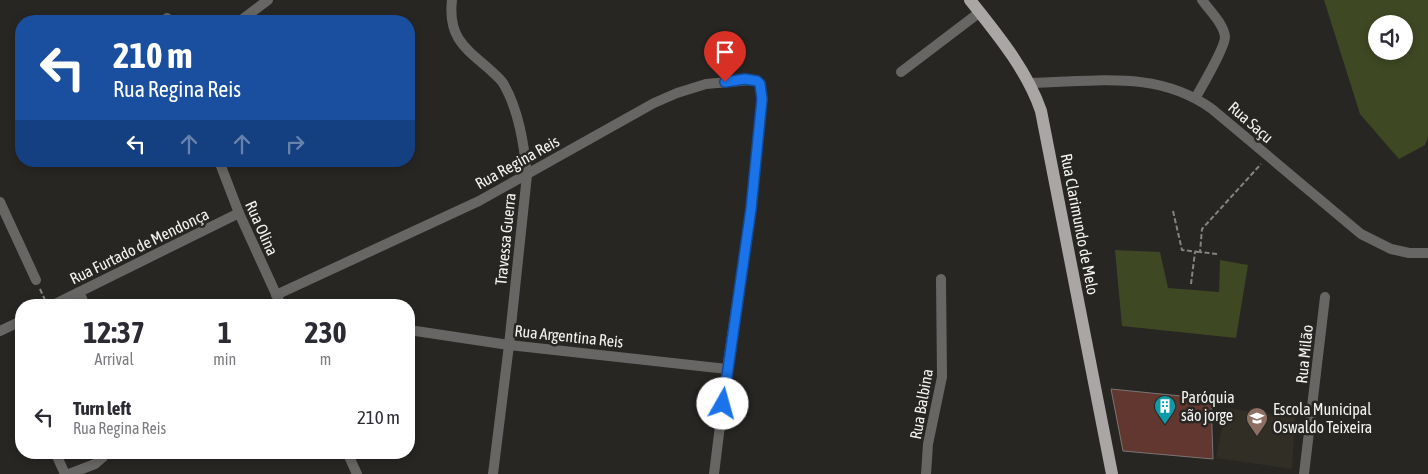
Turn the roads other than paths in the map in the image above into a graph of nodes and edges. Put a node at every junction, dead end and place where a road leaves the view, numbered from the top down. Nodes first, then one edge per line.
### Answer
1 (268, 0) edge
2 (452, 0) edge
3 (970, 0) edge
4 (1202, 0) edge
5 (980, 12) junction
6 (248, 15) edge
7 (901, 72) dead end
8 (1030, 83) junction
9 (1196, 97) junction
10 (222, 167) edge
11 (527, 175) junction
12 (0, 202) edge
13 (238, 213) junction
14 (3, 217) edge
15 (1428, 253) edge
16 (941, 279) dead end
17 (36, 280) road end
18 (79, 292) junction
19 (276, 295) junction
20 (1325, 297) dead end
21 (65, 299) edge
22 (82, 299) edge
23 (278, 299) edge
24 (15, 324) edge
25 (0, 331) edge
26 (415, 331) edge
27 (509, 345) junction
28 (727, 369) junction
29 (58, 459) edge
30 (101, 459) edge
31 (350, 459) edge
32 (65, 474) edge
33 (69, 474) edge
34 (357, 474) edge
35 (493, 474) edge
36 (714, 474) edge
37 (926, 474) edge
38 (1112, 474) edge
39 (1304, 474) edge

1 - 6 street
2 - 11 street, Travessa Guerra
3 - 5 main road, Rua Clarimundo de Melo
4 - 9 street
5 - 7 street
5 - 8 main road, Rua Clarimundo de Melo
8 - 9 street, Rua Saçu
8 - 38 main road, Rua Clarimundo de Melo
9 - 15 street, Rua Saçu
10 - 13 street, Rua Olina
11 - 19 street, Rua Regina Reis
11 - 27 street, Travessa Guerra
11 - 28 street, Rua Regina Reis
12 - 14 street
13 - 18 street, Rua Furtado de Mendonça
13 - 19 street, Rua Olina
14 - 17 street
16 - 37 street, Rua Balbina
18 - 21 street, Rua Furtado de Mendonça
18 - 22 street
19 - 23 street, Rua Olina
20 - 39 street, Rua Milão
24 - 25 street
26 - 27 street, Rua Argentina Reis
27 - 28 street, Rua Argentina Reis
27 - 35 street, Travessa Guerra
28 - 36 street
29 - 32 street
30 - 33 street
31 - 34 street

